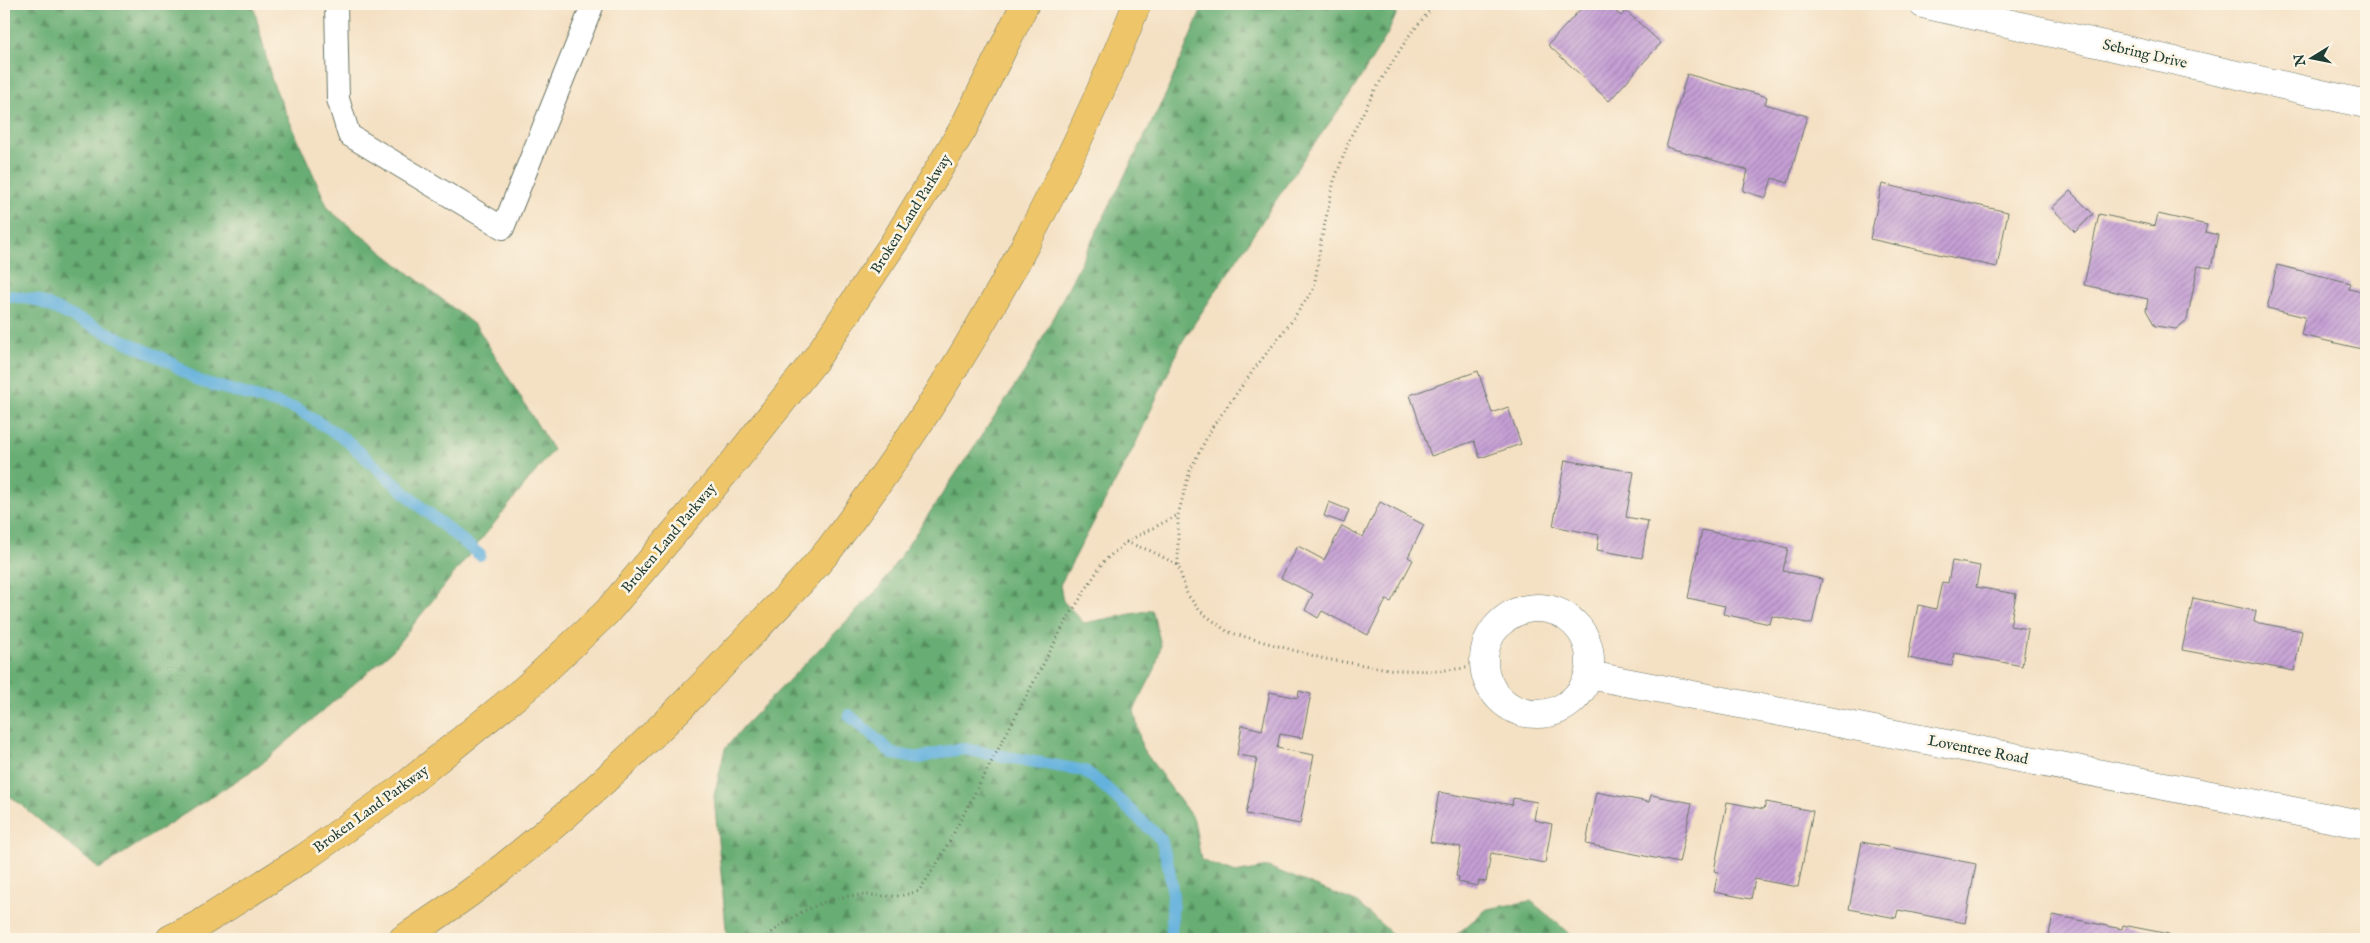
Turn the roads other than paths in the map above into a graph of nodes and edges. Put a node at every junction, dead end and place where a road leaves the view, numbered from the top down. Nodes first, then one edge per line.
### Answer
1 (336, 4) edge
2 (593, 4) edge
3 (1025, 4) edge
4 (1137, 4) edge
5 (1923, 4) edge
6 (2366, 104) edge
7 (1589, 675) junction
8 (2366, 825) edge
9 (170, 939) edge
10 (403, 939) edge

1 - 2 lane
3 - 9 main road, Broken Land Parkway
4 - 10 main road
5 - 6 street, Sebring Drive
7 - 7 street
7 - 8 street, Loventree Road

